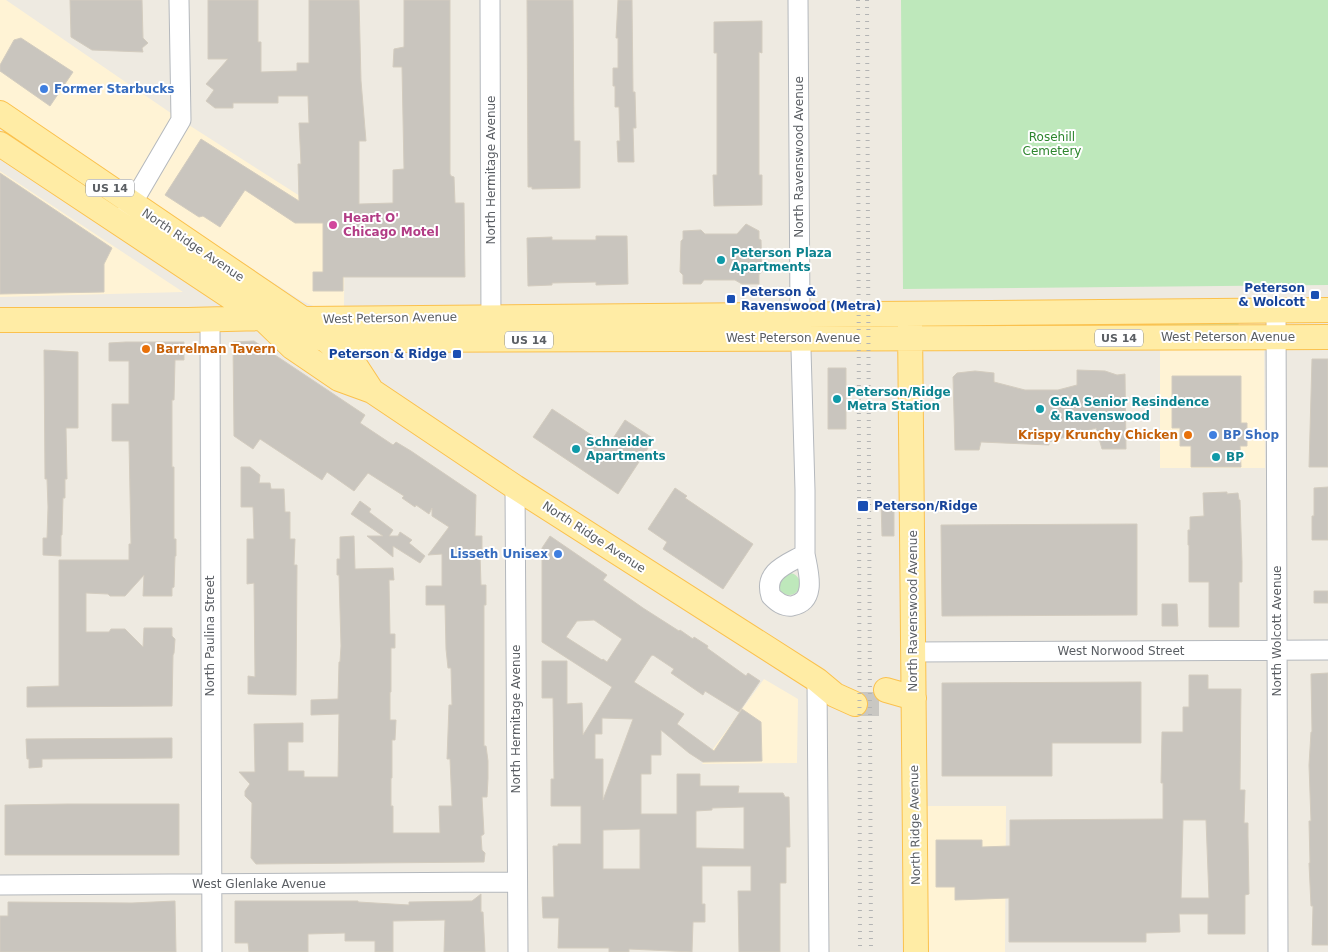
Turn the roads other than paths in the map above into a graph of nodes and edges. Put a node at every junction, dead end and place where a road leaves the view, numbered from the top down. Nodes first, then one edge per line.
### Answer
1 (179, 0) edge
2 (490, 0) edge
3 (798, 0) edge
4 (0, 113) edge
5 (0, 144) edge
6 (132, 204) junction
7 (121, 224) junction
8 (1276, 310) junction
9 (1328, 310) edge
10 (909, 313) junction
11 (800, 314) junction
12 (491, 317) junction
13 (262, 318) junction
14 (303, 319) junction
15 (0, 320) edge
16 (210, 320) junction
17 (1276, 337) junction
18 (1328, 337) edge
19 (800, 338) junction
20 (910, 338) junction
21 (326, 340) junction
22 (492, 340) junction
23 (372, 391) junction
24 (515, 487) junction
25 (805, 554) dead end
26 (1277, 650) junction
27 (1328, 650) edge
28 (913, 652) junction
29 (817, 680) junction
30 (855, 697) tunnel mouth
31 (886, 697) tunnel mouth
32 (914, 698) junction
33 (517, 882) junction
34 (211, 884) junction
35 (0, 885) edge
36 (212, 952) edge
37 (518, 952) edge
38 (819, 952) edge
39 (916, 952) edge
40 (1278, 952) edge

1 - 6 street
2 - 12 street, North Hermitage Avenue
3 - 11 street, North Ravenswood Avenue
4 - 6 main road, North Ridge Avenue / US 14
5 - 7 main road, North Ridge Avenue / US 14
6 - 7 street
6 - 14 main road, North Ridge Avenue / US 14
7 - 13 main road, North Ridge Avenue / US 14
8 - 9 main road, West Peterson Avenue / US 14
8 - 10 main road, West Peterson Avenue / US 14
8 - 17 street, North Wolcott Avenue
10 - 11 main road, West Peterson Avenue / US 14
10 - 20 main road, North Ravenswood Avenue
11 - 12 main road, West Peterson Avenue / US 14
11 - 19 street, North Ravenswood Avenue
12 - 14 main road, West Peterson Avenue / US 14
12 - 22 street, North Hermitage Avenue
13 - 14 main road, West Peterson Avenue
13 - 16 main road, West Peterson Avenue
13 - 21 main road, West Peterson Avenue / US 14
13 - 23 main road, North Ridge Avenue
14 - 21 main road, North Ridge Avenue
15 - 16 main road, West Peterson Avenue
16 - 34 street, North Paulina Street
17 - 18 main road, West Peterson Avenue / US 14
17 - 20 main road, West Peterson Avenue / US 14
17 - 26 street, North Wolcott Avenue
19 - 20 main road, West Peterson Avenue / US 14
19 - 22 main road, West Peterson Avenue / US 14
19 - 25 street, North Ravenswood Avenue
20 - 28 main road, North Ravenswood Avenue
21 - 22 main road, West Peterson Avenue / US 14
21 - 23 main road, North Ridge Avenue
23 - 24 main road, North Ridge Avenue
24 - 29 main road, North Ridge Avenue
24 - 33 street, North Hermitage Avenue
26 - 27 street, West Norwood Street
26 - 28 street, West Norwood Street
26 - 40 street, North Wolcott Avenue
28 - 32 main road, North Ravenswood Avenue
29 - 30 main road, North Ridge Avenue
29 - 38 street
31 - 32 main road
32 - 39 main road, North Ridge Avenue
33 - 34 street, West Glenlake Avenue
33 - 37 street, North Hermitage Avenue
34 - 35 street, West Glenlake Avenue
34 - 36 street, North Paulina Street

